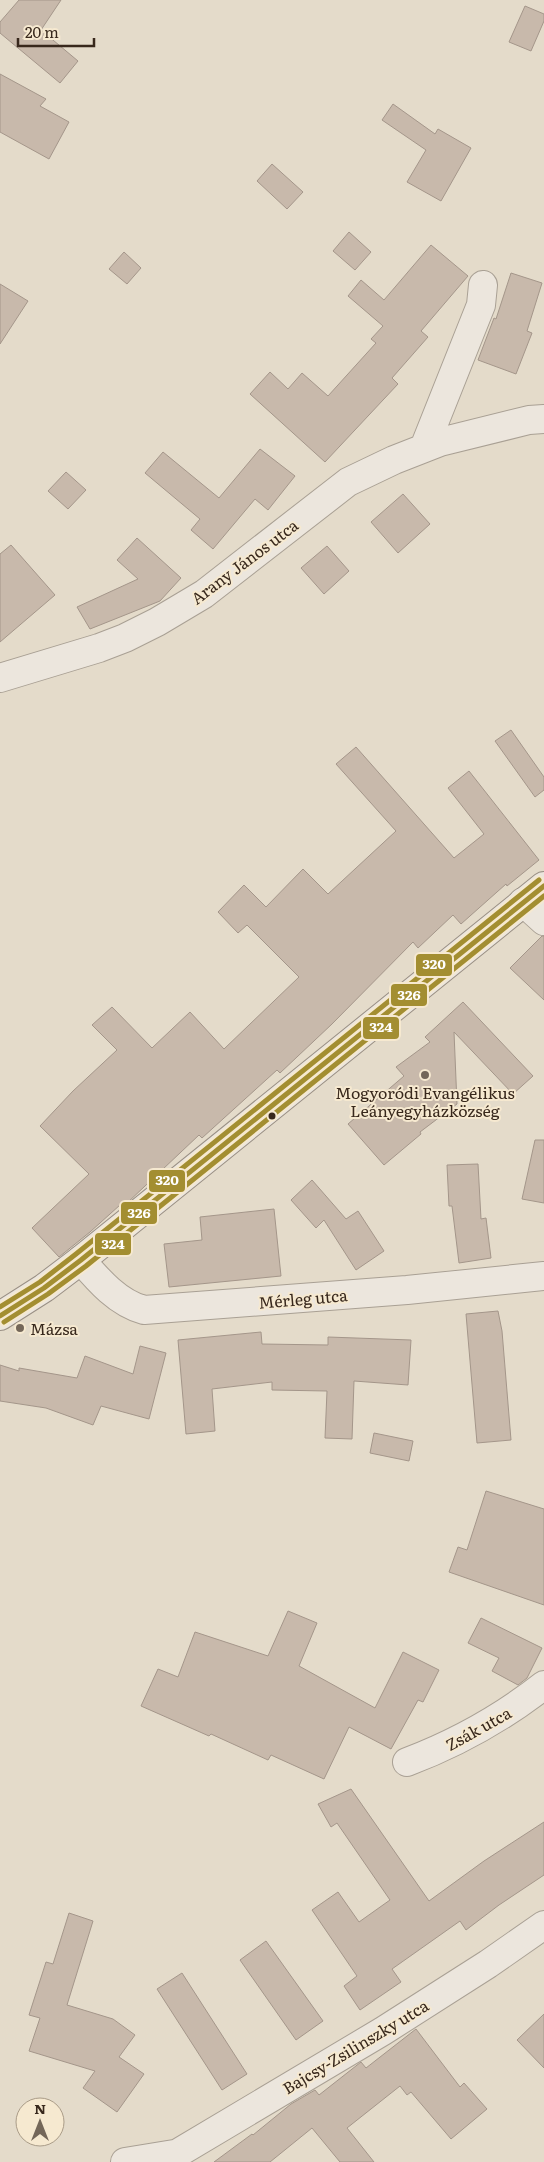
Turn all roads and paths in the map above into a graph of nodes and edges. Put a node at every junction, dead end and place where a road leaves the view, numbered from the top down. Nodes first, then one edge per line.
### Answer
1 (483, 285) dead end
2 (544, 419) edge
3 (424, 448) junction
4 (0, 678) edge
5 (534, 894) edge
6 (544, 921) edge
7 (81, 1260) junction
8 (544, 1276) edge
9 (0, 1316) edge
10 (544, 1685) edge
11 (406, 1762) dead end
12 (544, 1925) edge
13 (168, 2158) edge
14 (125, 2162) edge

1 - 3 street
2 - 3 street, Arany János utca
3 - 4 street, Arany János utca
5 - 6 street
5 - 7 street
7 - 8 street, Mérleg utca
7 - 9 street
10 - 11 street, Zsák utca
12 - 13 street, Bajcsy-Zsilinszky utca
13 - 14 street

